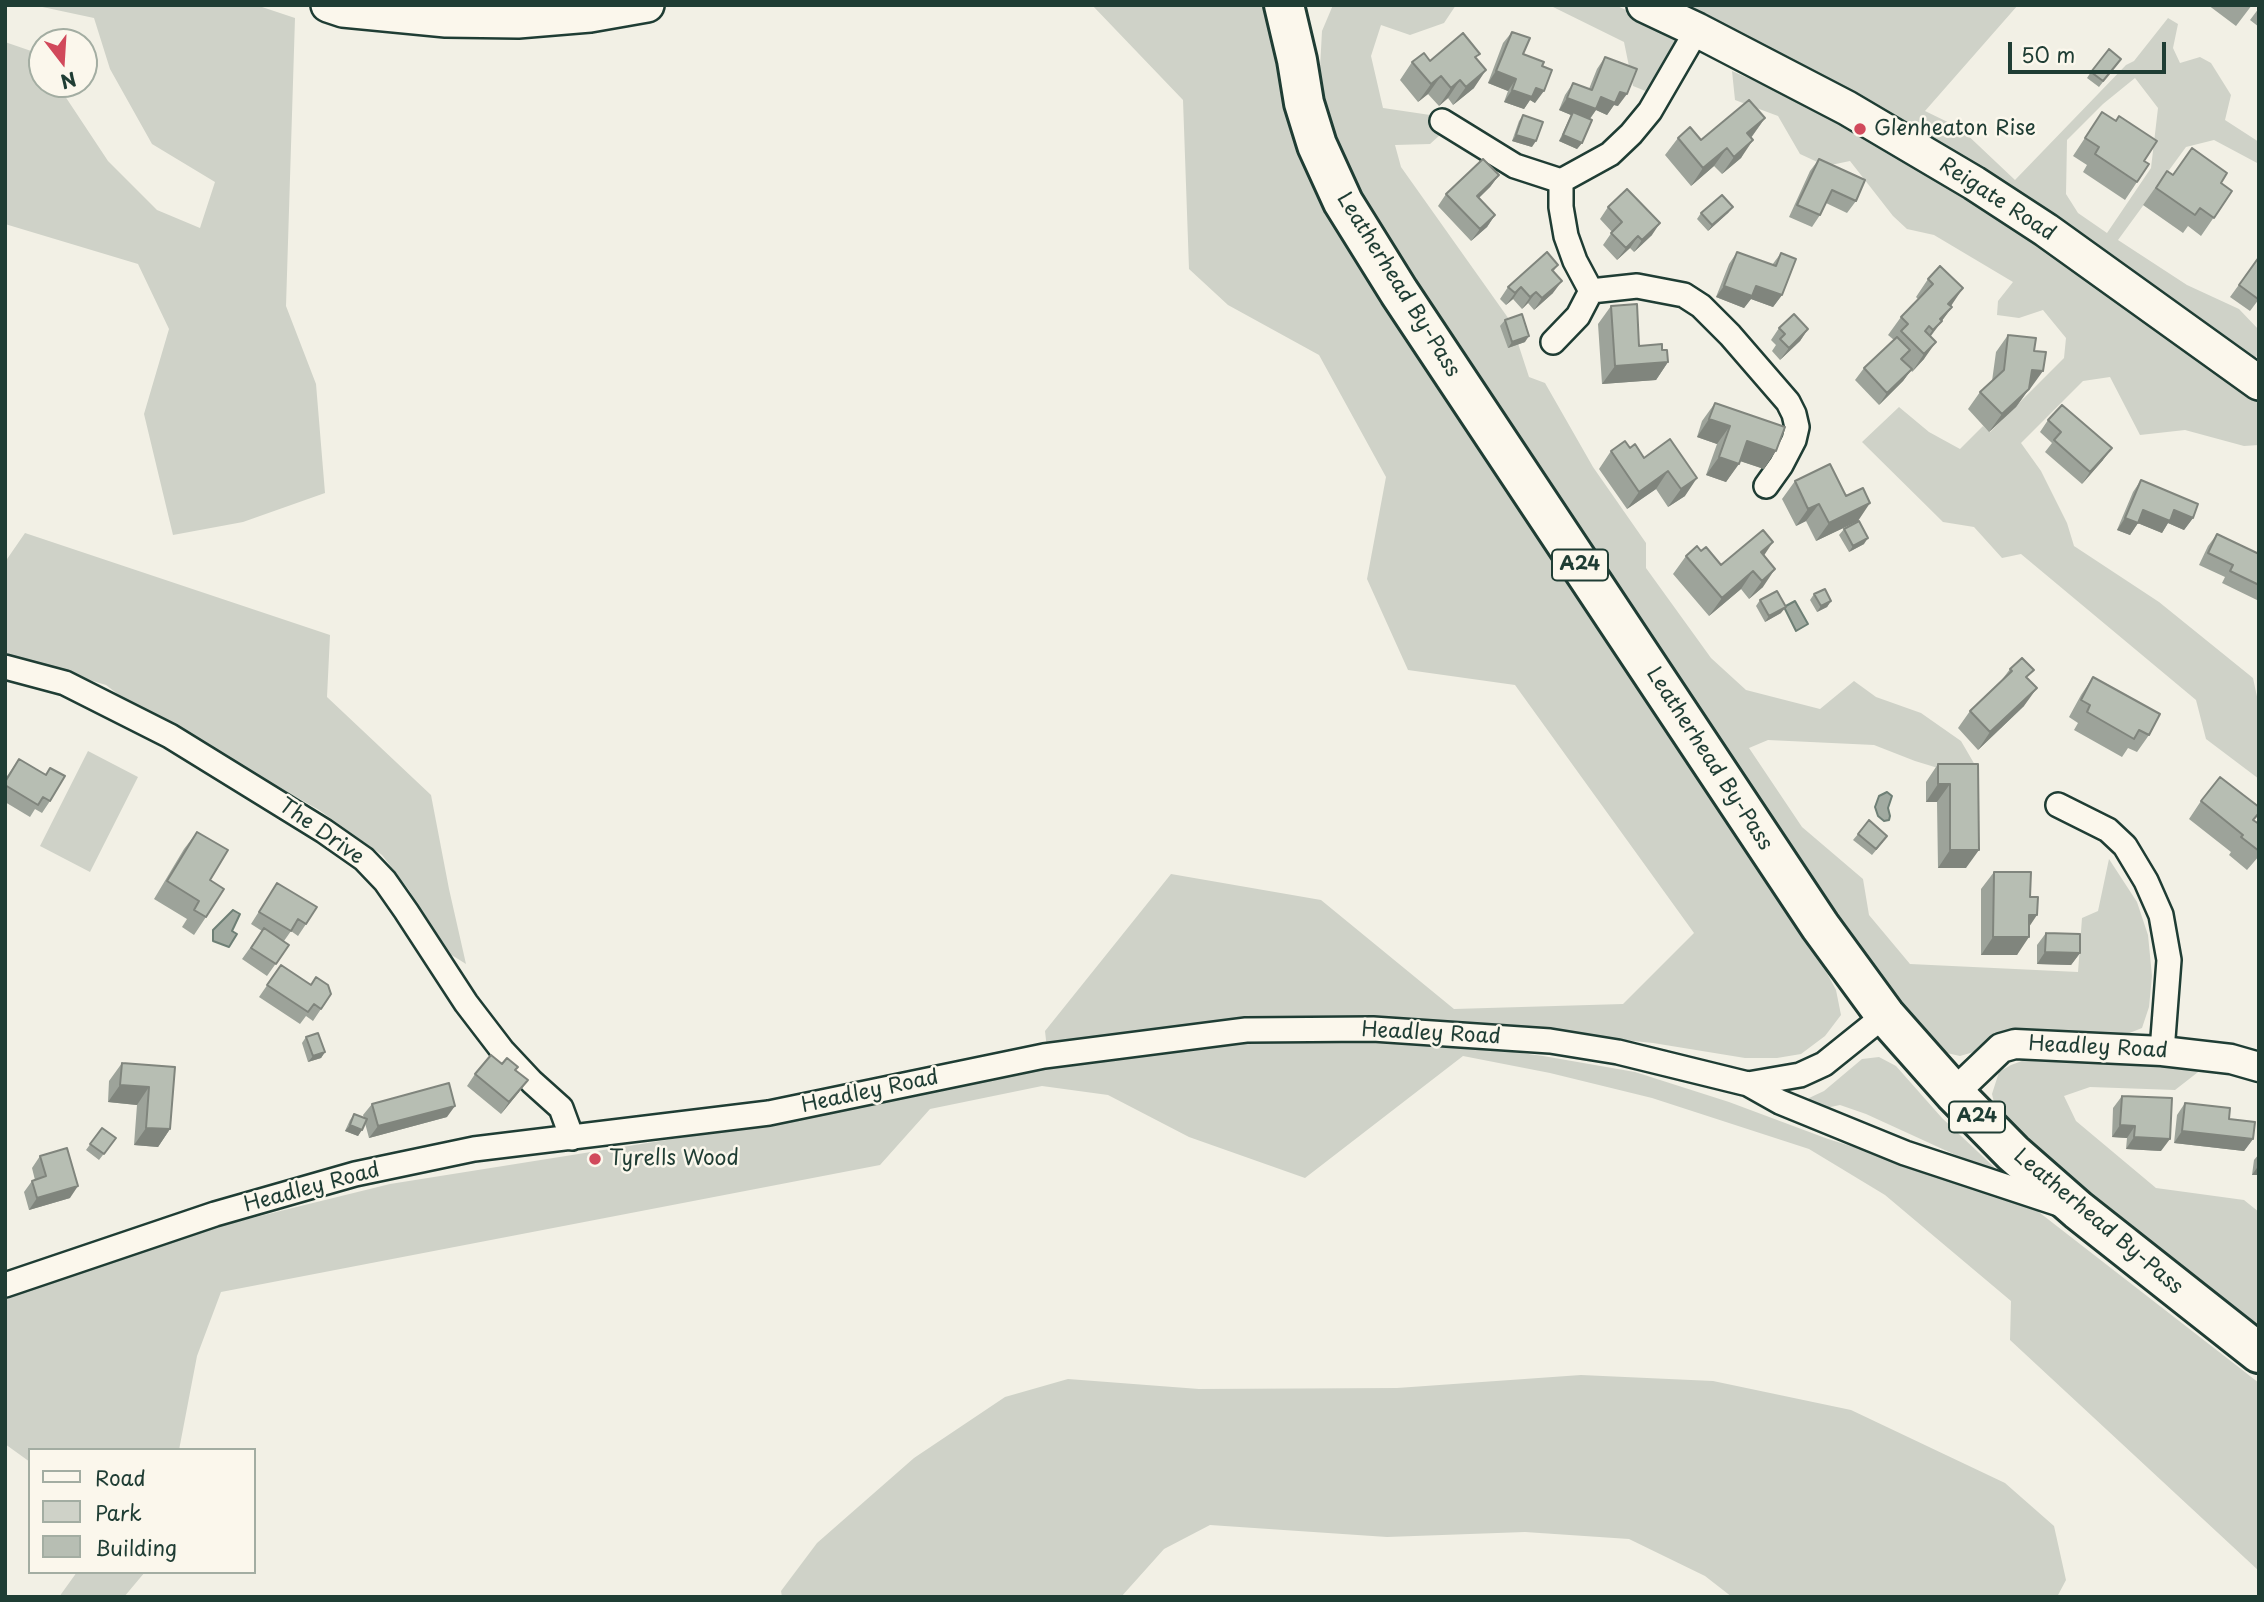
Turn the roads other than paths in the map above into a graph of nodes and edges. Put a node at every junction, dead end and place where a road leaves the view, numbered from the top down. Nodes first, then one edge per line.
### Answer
1 (328, 5) edge
2 (647, 5) edge
3 (1284, 5) edge
4 (1312, 5) edge
5 (1644, 5) edge
6 (1697, 30) junction
7 (1297, 60) junction
8 (1442, 121) dead end
9 (1561, 181) junction
10 (1591, 291) junction
11 (1553, 342) dead end
12 (2259, 383) edge
13 (1766, 486) dead end
14 (5, 667) edge
15 (2058, 805) dead end
16 (1885, 1015) junction
17 (2162, 1051) junction
18 (2259, 1066) edge
19 (1748, 1084) junction
20 (1954, 1093) junction
21 (572, 1138) junction
22 (2078, 1210) junction
23 (5, 1285) edge
24 (2259, 1353) edge

1 - 2 main road
3 - 7 highway, Leatherhead By-Pass / A24
4 - 7 highway, Leatherhead By-Pass / A24
5 - 6 main road, Reigate Road
6 - 9 street
6 - 12 main road, Reigate Road
7 - 16 highway, Leatherhead By-Pass / A24
8 - 9 street
9 - 10 street
10 - 11 street
10 - 13 street
14 - 21 street, The Drive
15 - 17 street
16 - 19 street, Headley Road
16 - 20 highway, Leatherhead By-Pass / A24
17 - 18 street, Headley Road
17 - 20 street, Headley Road
19 - 21 street, Headley Road
19 - 22 street, Headley Road
20 - 22 highway, Leatherhead By-Pass / A24
21 - 23 street, Headley Road
22 - 24 highway, Leatherhead By-Pass / A24

